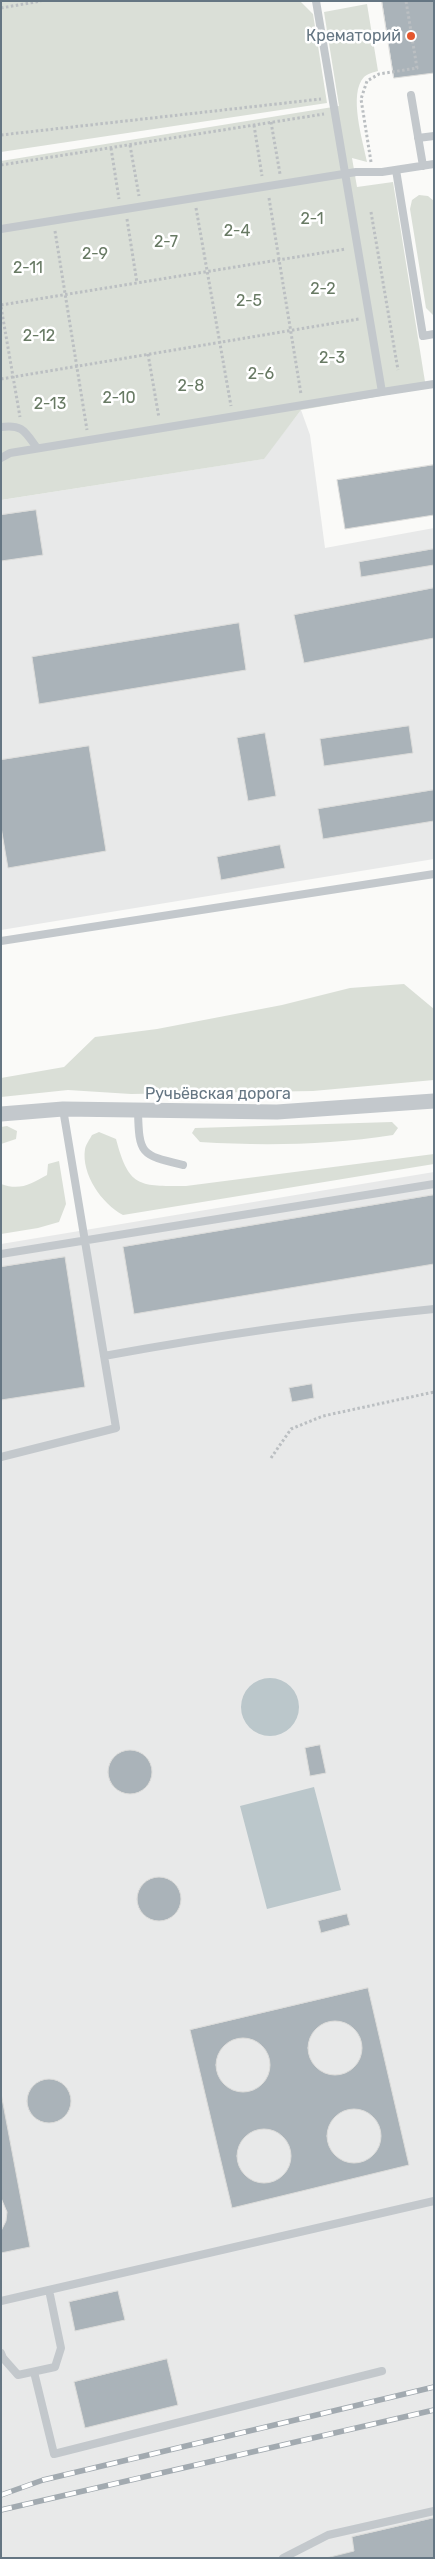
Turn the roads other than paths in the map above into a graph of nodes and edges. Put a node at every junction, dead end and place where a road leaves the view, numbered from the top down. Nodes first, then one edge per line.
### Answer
1 (316, 1) edge
2 (411, 95) dead end
3 (434, 136) edge
4 (418, 138) junction
5 (434, 164) edge
6 (423, 166) junction
7 (396, 170) junction
8 (345, 173) junction
9 (1, 229) edge
10 (434, 334) edge
11 (434, 384) edge
12 (382, 392) junction
13 (1, 427) edge
14 (37, 448) junction
15 (1, 458) edge
16 (434, 874) edge
17 (1, 941) edge
18 (434, 1101) edge
19 (63, 1109) junction
20 (138, 1111) junction
21 (1, 1114) edge
22 (183, 1165) dead end
23 (434, 1184) edge
24 (84, 1240) junction
25 (1, 1254) edge
26 (434, 1309) edge
27 (104, 1356) junction
28 (1, 1457) edge
29 (434, 2201) edge
30 (49, 2290) junction
31 (1, 2301) edge
32 (1, 2353) edge
33 (382, 2371) dead end
34 (34, 2372) junction
35 (434, 2511) edge
36 (283, 2558) edge

1 - 8 lane
2 - 4 lane
3 - 4 lane
4 - 6 lane
5 - 6 lane
6 - 7 lane
7 - 8 lane
7 - 10 lane
8 - 9 lane
8 - 12 lane
11 - 12 lane
12 - 14 lane
13 - 14 lane
14 - 15 lane
16 - 17 lane
18 - 20 street, Ручьёвская дорога
19 - 20 street, Ручьёвская дорога
19 - 21 street, Ручьёвская дорога
19 - 24 lane
20 - 22 lane
23 - 24 lane
24 - 25 lane
24 - 27 lane
26 - 27 lane
27 - 28 lane
29 - 30 lane
30 - 31 lane
30 - 34 lane
32 - 34 lane
33 - 34 lane
35 - 36 lane

